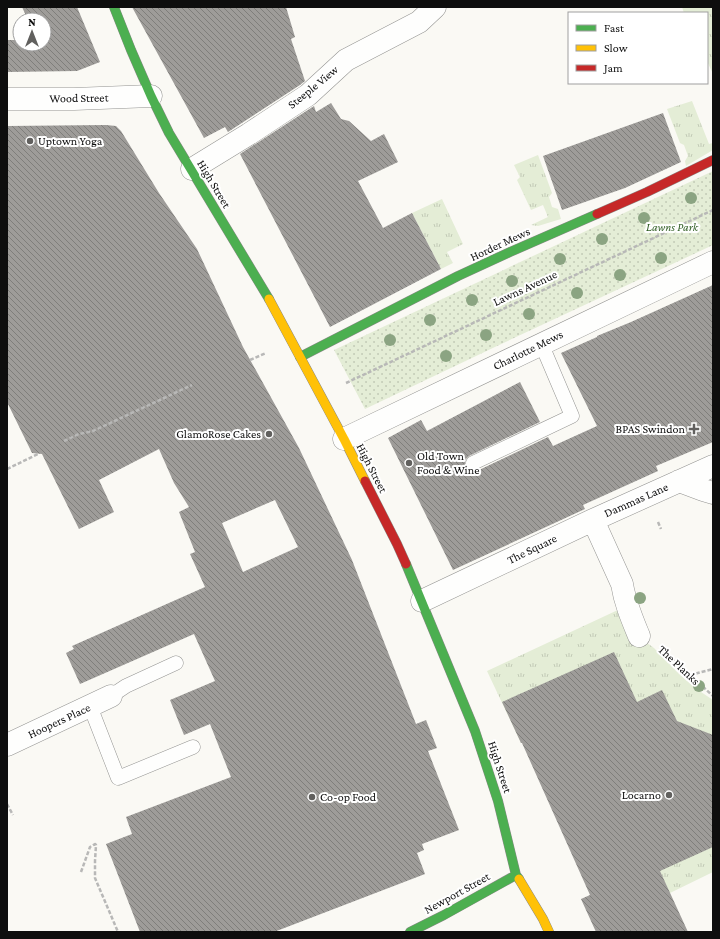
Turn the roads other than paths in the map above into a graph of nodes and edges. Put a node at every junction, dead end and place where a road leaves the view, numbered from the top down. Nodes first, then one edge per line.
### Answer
1 (114, 7) edge
2 (435, 7) edge
3 (151, 96) junction
4 (7, 99) edge
5 (713, 160) edge
6 (192, 169) junction
7 (713, 262) edge
8 (541, 344) junction
9 (300, 357) junction
10 (344, 439) junction
11 (473, 463) dead end
12 (713, 466) edge
13 (679, 481) junction
14 (713, 493) edge
15 (593, 520) junction
16 (422, 601) junction
17 (639, 636) dead end
18 (176, 663) dead end
19 (111, 696) joint
20 (90, 706) junction
21 (7, 745) edge
22 (193, 747) dead end
23 (516, 875) junction
24 (410, 932) edge
25 (549, 932) edge

1 - 3 main road, High Street
2 - 6 street, Steeple View
3 - 4 street, Wood Street
3 - 6 main road, High Street
5 - 9 main road, Horder Mews
6 - 9 main road, High Street
7 - 8 street, Charlotte Mews
8 - 10 street, Charlotte Mews
8 - 11 lane
9 - 10 main road, High Street
10 - 16 main road, High Street
12 - 13 street, Dammas Lane
13 - 14 street
13 - 15 street, Dammas Lane
15 - 16 street, The Square
15 - 17 street
16 - 23 main road, High Street
18 - 19 lane
19 - 20 street, Hoopers Place
20 - 21 street, Hoopers Place
20 - 22 lane
23 - 24 main road, Newport Street
23 - 25 main road, High Street

